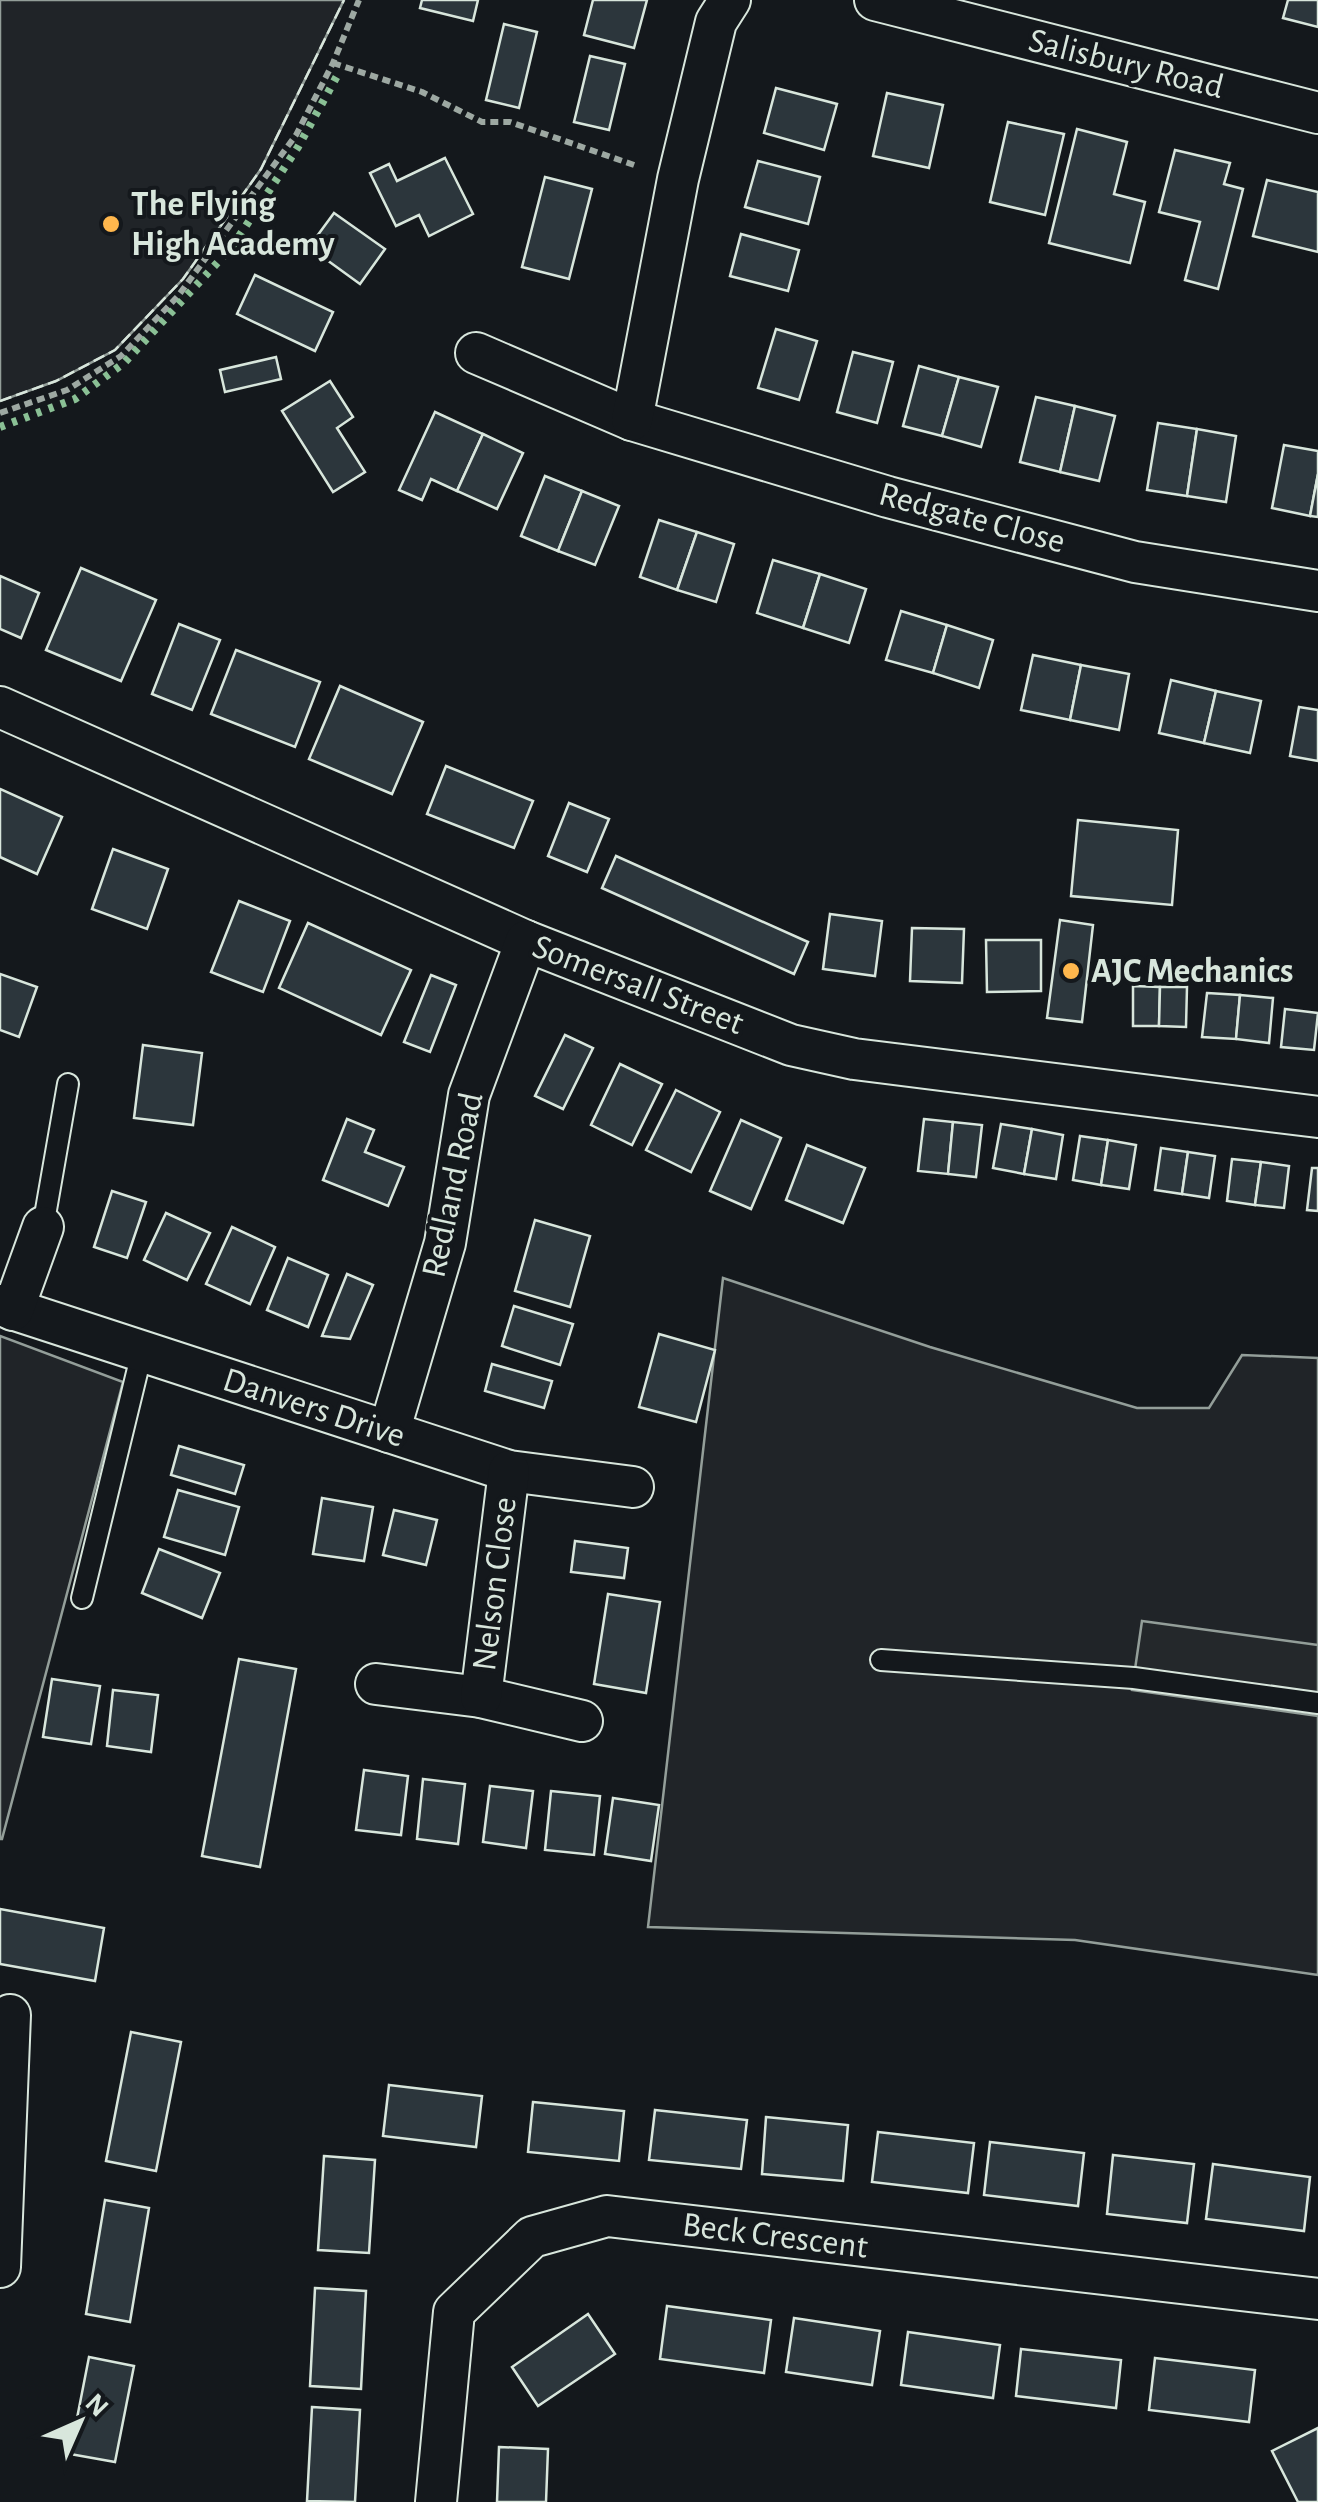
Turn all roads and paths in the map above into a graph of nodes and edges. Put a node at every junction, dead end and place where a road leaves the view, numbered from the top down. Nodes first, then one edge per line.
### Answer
1 (358, 0) edge
2 (730, 0) edge
3 (875, 0) edge
4 (332, 63) junction
5 (1318, 112) edge
6 (678, 180) junction
7 (476, 353) dead end
8 (0, 413) edge
9 (632, 420) junction
10 (1318, 592) edge
11 (0, 706) edge
12 (526, 942) junction
13 (68, 1084) dead end
14 (1318, 1117) edge
15 (42, 1227) joint
16 (6, 1308) edge
17 (142, 1352) junction
18 (388, 1432) junction
19 (508, 1471) junction
20 (634, 1487) dead end
21 (82, 1598) dead end
22 (881, 1660) dead end
23 (376, 1684) dead end
24 (481, 1697) junction
25 (1318, 1703) edge
26 (582, 1721) dead end
27 (10, 2015) dead end
28 (0, 2267) edge
29 (1318, 2299) edge
30 (436, 2502) edge

1 - 4 path
2 - 6 street
3 - 5 street, Salisbury Road
4 - 6 path
4 - 8 path
6 - 9 street
7 - 9 street, Redgate Close
9 - 10 street, Redgate Close
11 - 12 street, Somersall Street
12 - 14 street, Somersall Street
12 - 18 street, Redland Road
13 - 15 lane
15 - 16 street
16 - 17 street, Danvers Drive
17 - 18 street, Danvers Drive
17 - 21 lane
18 - 19 street, Danvers Drive
19 - 20 street, Danvers Drive
19 - 24 street, Nelson Close
22 - 25 lane
23 - 24 street, Nelson Close
24 - 26 street, Nelson Close
27 - 28 street
29 - 30 street, Beck Crescent

